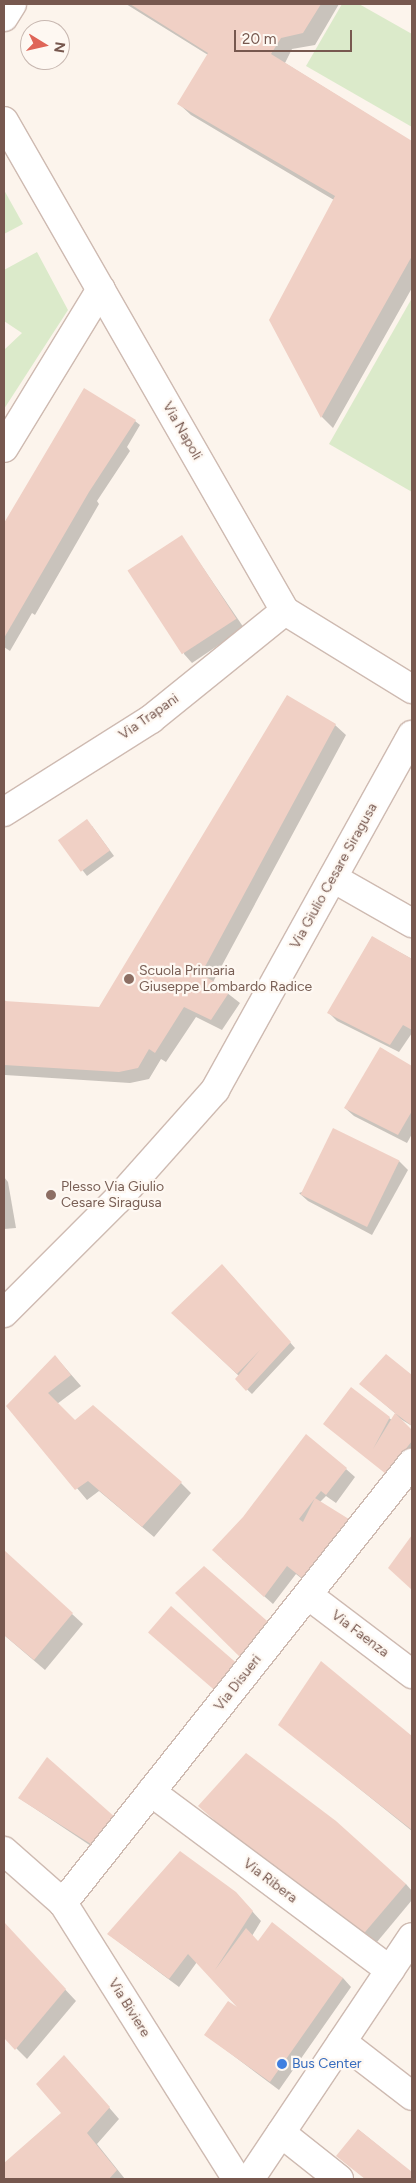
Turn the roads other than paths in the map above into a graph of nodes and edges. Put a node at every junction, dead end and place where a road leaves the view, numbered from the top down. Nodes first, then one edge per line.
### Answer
1 (12, 4) edge
2 (4, 17) edge
3 (4, 121) edge
4 (100, 289) junction
5 (4, 448) edge
6 (285, 611) junction
7 (412, 689) edge
8 (410, 746) edge
9 (4, 812) edge
10 (332, 878) junction
11 (412, 923) edge
12 (4, 1313) edge
13 (412, 1463) edge
14 (308, 1595) junction
15 (412, 1674) edge
16 (151, 1792) junction
17 (4, 1850) edge
18 (63, 1903) junction
19 (412, 1937) edge
20 (390, 1970) junction
21 (342, 2042) junction
22 (412, 2096) edge
23 (281, 2133) junction
24 (237, 2179) edge
25 (250, 2179) edge
26 (339, 2179) edge

1 - 2 street
3 - 4 street, Via Napoli
4 - 5 street
4 - 6 street, Via Napoli
6 - 7 street, Via Napoli
6 - 9 street, Via Trapani
8 - 10 street, Via Giulio Cesare Siragusa
10 - 11 street
10 - 12 street, Via Giulio Cesare Siragusa
13 - 14 street, Via Disueri
14 - 15 street, Via Faenza
14 - 16 street, Via Disueri
16 - 18 street, Via Disueri
16 - 20 street, Via Ribera
17 - 18 street, Via Biviere
18 - 24 street, Via Biviere
19 - 20 street
20 - 21 street
21 - 22 street
21 - 23 street
23 - 25 street
23 - 26 street

